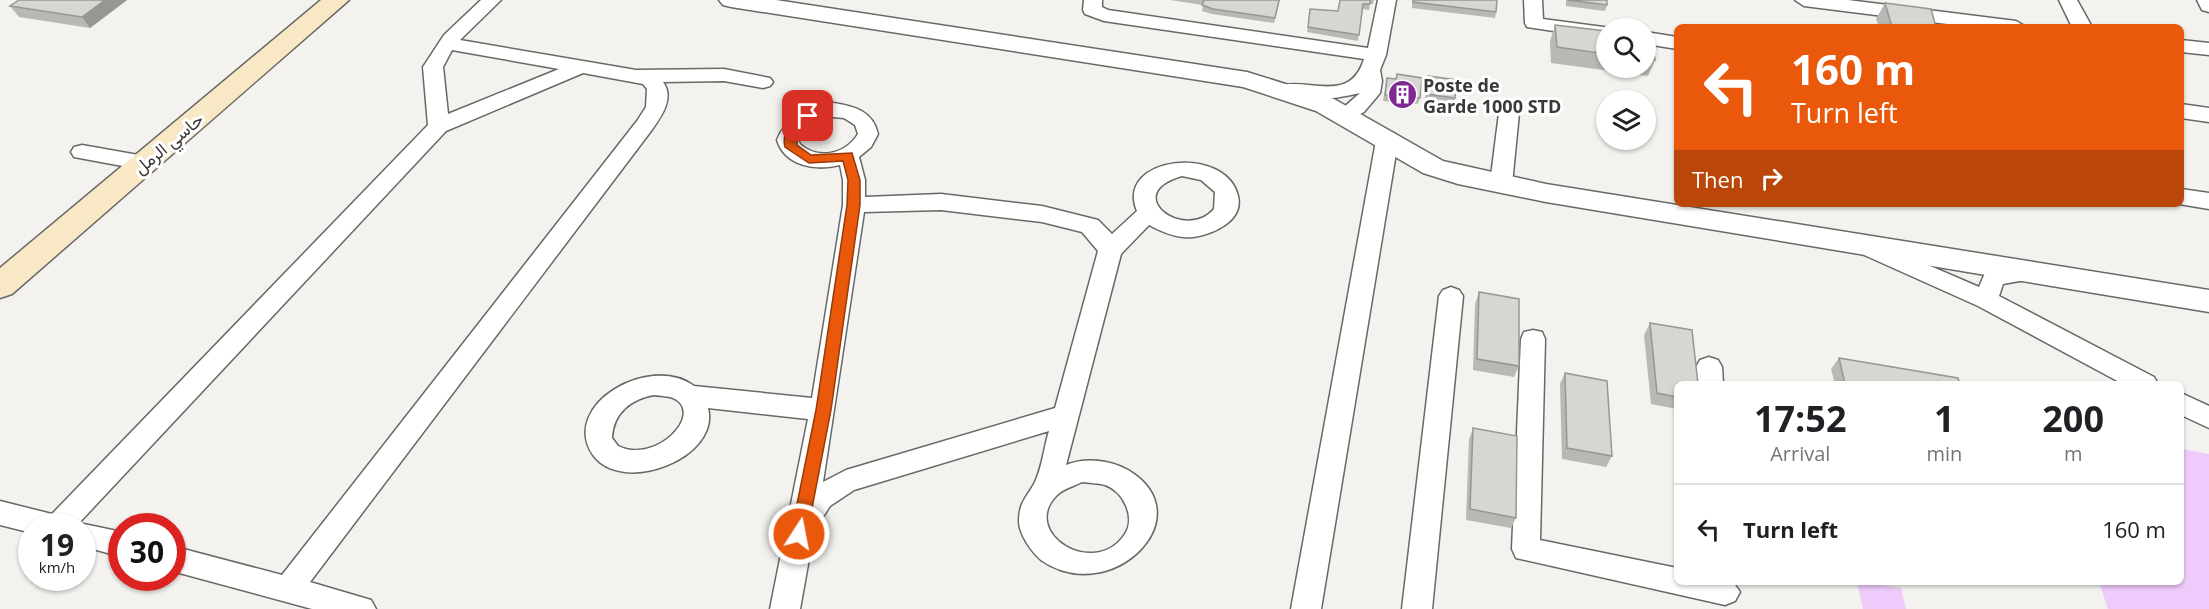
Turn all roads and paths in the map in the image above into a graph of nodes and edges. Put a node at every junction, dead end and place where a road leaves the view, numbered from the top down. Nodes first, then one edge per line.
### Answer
1 (336, 0) edge
2 (492, 0) edge
3 (731, 0) edge
4 (1093, 0) edge
5 (1387, 0) edge
6 (1533, 0) edge
7 (1804, 0) edge
8 (2068, 0) edge
9 (2206, 0) edge
10 (762, 2) edge
11 (2209, 6) edge
12 (1992, 24) edge
13 (2080, 24) edge
14 (1596, 32) edge
15 (1656, 40) edge
16 (1674, 43) edge
17 (448, 44) junction
18 (2184, 46) edge
19 (2209, 50) edge
20 (1374, 63) junction
21 (583, 66) junction
22 (636, 76) junction
23 (763, 82) dead end
24 (1284, 90) junction
25 (2184, 111) edge
26 (1509, 113) dead end
27 (1345, 115) junction
28 (2209, 115) edge
29 (440, 126) junction
30 (1387, 141) junction
31 (82, 152) dead end
32 (848, 156) dead end
33 (144, 163) junction
34 (1501, 184) junction
35 (2184, 197) edge
36 (2209, 201) edge
37 (854, 205) junction
38 (1149, 214) dead end
39 (1863, 244) junction
40 (1110, 251) junction
41 (2033, 272) junction
42 (0, 286) edge
43 (1451, 296) dead end
44 (1986, 300) junction
45 (2209, 301) edge
46 (1533, 339) dead end
47 (2139, 381) edge
48 (691, 396) dead end
49 (2184, 405) edge
50 (823, 410) junction
51 (1066, 415) junction
52 (2209, 418) edge
53 (1047, 486) dead end
54 (0, 513) edge
55 (70, 513) edge
56 (18, 517) edge
57 (799, 534) junction
58 (186, 562) edge
59 (1674, 581) edge
60 (1690, 585) edge
61 (288, 589) junction
62 (1725, 594) edge
63 (361, 609) edge
64 (785, 609) edge
65 (1306, 609) edge
66 (1417, 609) edge

1 - 33 main road, حاسي الرمل
2 - 17 street
3 - 10 street
4 - 20 street
5 - 20 street
6 - 14 street
7 - 12 street
8 - 13 street
9 - 11 street
10 - 24 street
15 - 16 street
17 - 21 street
17 - 29 street
18 - 19 street
20 - 24 street
20 - 27 street
21 - 22 street
21 - 29 street
22 - 23 street
22 - 61 street
24 - 27 street
25 - 28 street
26 - 34 street
27 - 30 street
29 - 55 street
30 - 34 street
30 - 65 street
31 - 33 street
32 - 37 street
33 - 42 main road, حاسي الرمل
34 - 39 street
35 - 36 street
37 - 40 street
37 - 50 street
38 - 40 street
39 - 41 street
39 - 44 street
40 - 51 street
41 - 44 street
41 - 45 street
43 - 66 street
44 - 47 street
46 - 59 street
48 - 50 street
49 - 52 street
50 - 57 street
51 - 53 street
51 - 57 street
54 - 56 street
57 - 64 street
58 - 61 street
60 - 62 street
61 - 63 street

